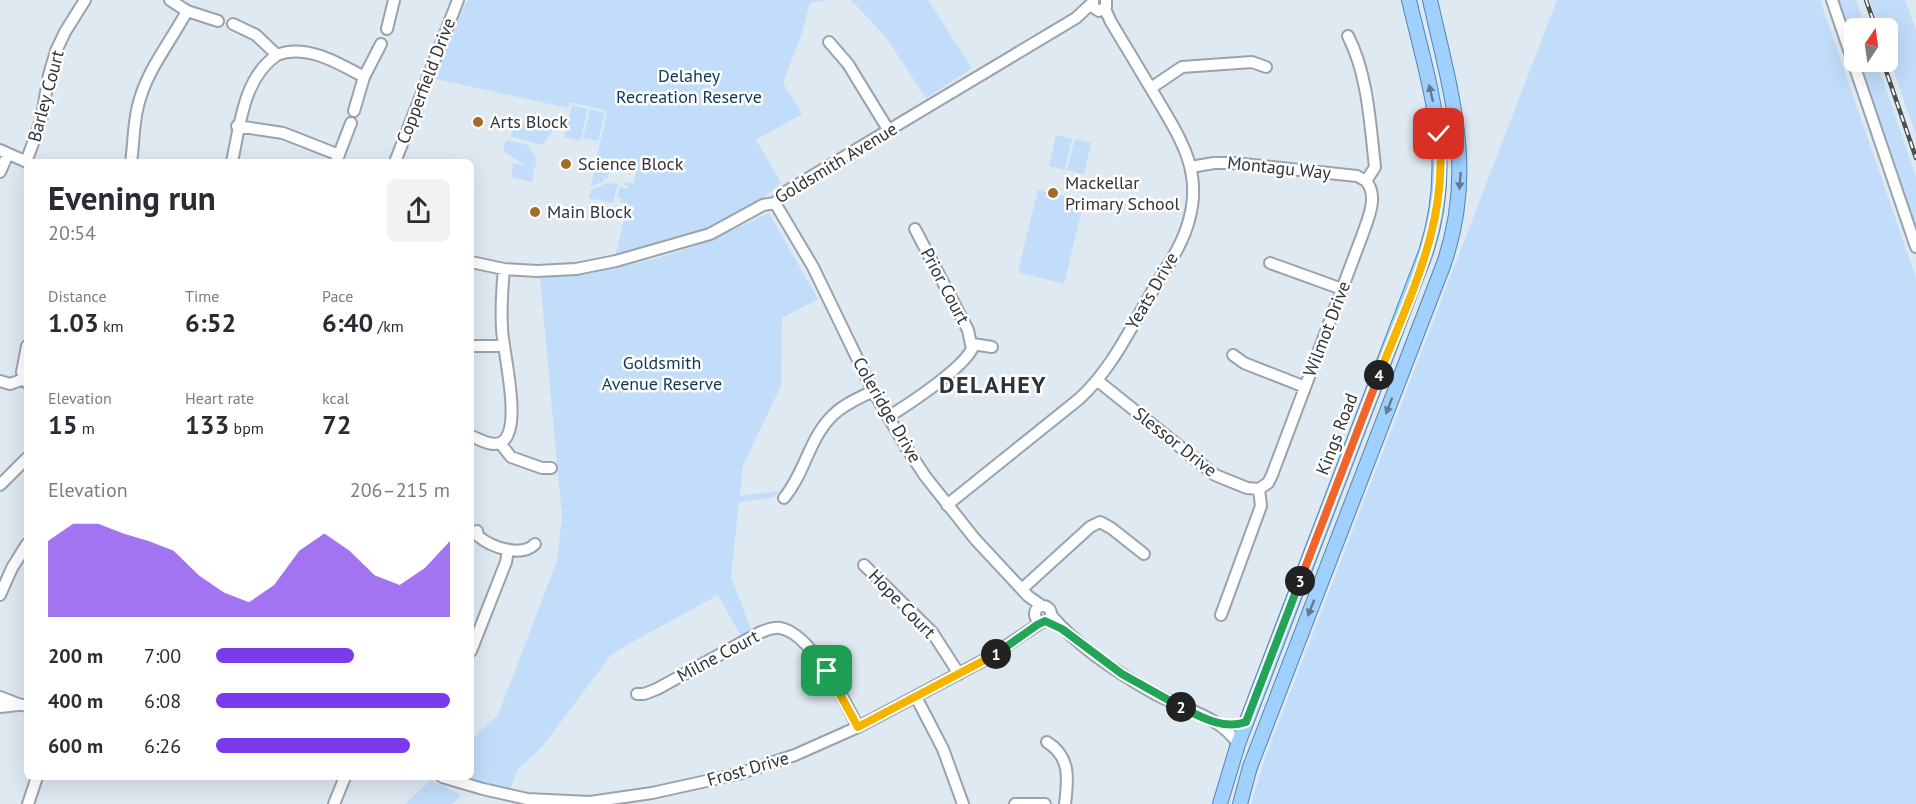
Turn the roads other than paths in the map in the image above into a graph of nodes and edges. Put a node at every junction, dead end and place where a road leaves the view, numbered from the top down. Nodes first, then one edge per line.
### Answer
1 (85, 0) edge
2 (170, 0) edge
3 (394, 0) edge
4 (458, 0) edge
5 (1409, 0) edge
6 (1430, 0) edge
7 (1832, 0) edge
8 (1101, 5) edge
9 (187, 11) junction
10 (218, 21) dead end
11 (233, 24) dead end
12 (387, 29) dead end
13 (1348, 36) dead end
14 (829, 42) dead end
15 (381, 44) dead end
16 (278, 55) junction
17 (1266, 68) dead end
18 (364, 77) junction
19 (1151, 88) junction
20 (237, 126) junction
21 (889, 130) junction
22 (4, 152) edge
23 (337, 158) edge
24 (28, 159) edge
25 (131, 159) edge
26 (232, 159) edge
27 (396, 159) edge
28 (24, 161) edge
29 (1191, 167) junction
30 (0, 172) edge
31 (1366, 181) junction
32 (776, 203) junction
33 (915, 229) dead end
34 (1916, 247) edge
35 (474, 263) edge
36 (1270, 263) dead end
37 (504, 269) junction
38 (1342, 289) junction
39 (973, 344) junction
40 (474, 346) edge
41 (503, 346) junction
42 (992, 347) dead end
43 (1233, 355) dead end
44 (24, 362) edge
45 (24, 376) edge
46 (0, 381) edge
47 (24, 381) edge
48 (1098, 381) junction
49 (1305, 387) junction
50 (873, 391) junction
51 (888, 417) junction
52 (474, 437) edge
53 (500, 443) junction
54 (24, 461) edge
55 (551, 468) dead end
56 (0, 485) edge
57 (1259, 489) junction
58 (784, 498) dead end
59 (947, 505) junction
60 (477, 531) dead end
61 (535, 544) dead end
62 (24, 549) edge
63 (508, 550) junction
64 (1144, 554) dead end
65 (864, 565) dead end
66 (1025, 593) junction
67 (0, 595) edge
68 (1042, 615) junction
69 (1221, 615) dead end
70 (474, 643) edge
71 (959, 674) junction
72 (637, 694) dead end
73 (0, 697) edge
74 (916, 697) junction
75 (23, 705) edge
76 (0, 707) edge
77 (1246, 722) junction
78 (1218, 724) junction
79 (858, 727) junction
80 (1047, 742) dead end
81 (1238, 744) junction
82 (36, 780) edge
83 (344, 780) edge
84 (453, 780) edge
85 (653, 798) edge
86 (28, 804) edge
87 (334, 804) edge
88 (963, 804) edge
89 (1015, 804) edge
90 (1045, 804) edge
91 (1065, 804) edge
92 (1220, 804) edge
93 (1240, 804) edge

1 - 24 street, Barley Court
2 - 9 street
3 - 12 street
4 - 27 street, Copperfield Drive
77 -> 5 main road, Kings Road
6 -> 93 main road
7 - 34 street
8 - 19 street, Yeats Drive
8 - 21 street, Goldsmith Avenue
9 - 10 street
9 - 25 street
11 - 16 street
13 - 31 street, Wilmot Drive
14 - 21 street
15 - 18 street
16 - 18 street
16 - 20 street
17 - 19 street
18 - 23 street
19 - 29 street, Yeats Drive
20 - 23 street
20 - 26 street
21 - 32 street, Goldsmith Avenue
22 - 28 street
22 - 30 street
29 - 31 street, Montagu Way
29 - 48 street, Yeats Drive
31 - 38 street, Wilmot Drive
32 - 37 street, Goldsmith Avenue
32 - 50 street, Coleridge Drive
33 - 39 street, Prior Court
35 - 37 street, Goldsmith Avenue
36 - 38 street
37 - 41 street
38 - 49 street, Wilmot Drive
39 - 42 street, Prior Court
39 - 51 street, Prior Court
40 - 41 street
41 - 53 street
43 - 49 street
44 - 45 street
46 - 47 street
48 - 57 street, Slessor Drive
48 - 59 street, Yeats Drive
49 - 57 street, Wilmot Drive
50 - 51 street, Coleridge Drive
50 - 58 street
51 - 59 street, Coleridge Drive
52 - 53 street
53 - 55 street
54 - 56 street
57 - 69 street, Wilmot Drive
59 - 66 street, Coleridge Drive
60 - 63 street
61 - 63 street
62 - 67 street
63 - 70 street
64 - 66 street
65 - 71 street, Hope Court
66 - 68 street, Coleridge Drive
68 - 71 street, Frost Drive
68 - 78 street, Coleridge Drive
71 - 74 street, Frost Drive
72 - 79 street, Milne Court
73 - 75 street
74 - 79 street, Frost Drive
74 - 88 street
75 - 76 street
77 - 78 street, Coleridge Drive
77 - 81 main road, Kings Road
78 - 81 street, Coleridge Drive
79 - 85 street, Frost Drive
80 - 91 street
81 - 92 main road, Kings Road
82 - 86 street
83 - 87 street
84 - 85 street, Frost Drive
89 - 90 street

